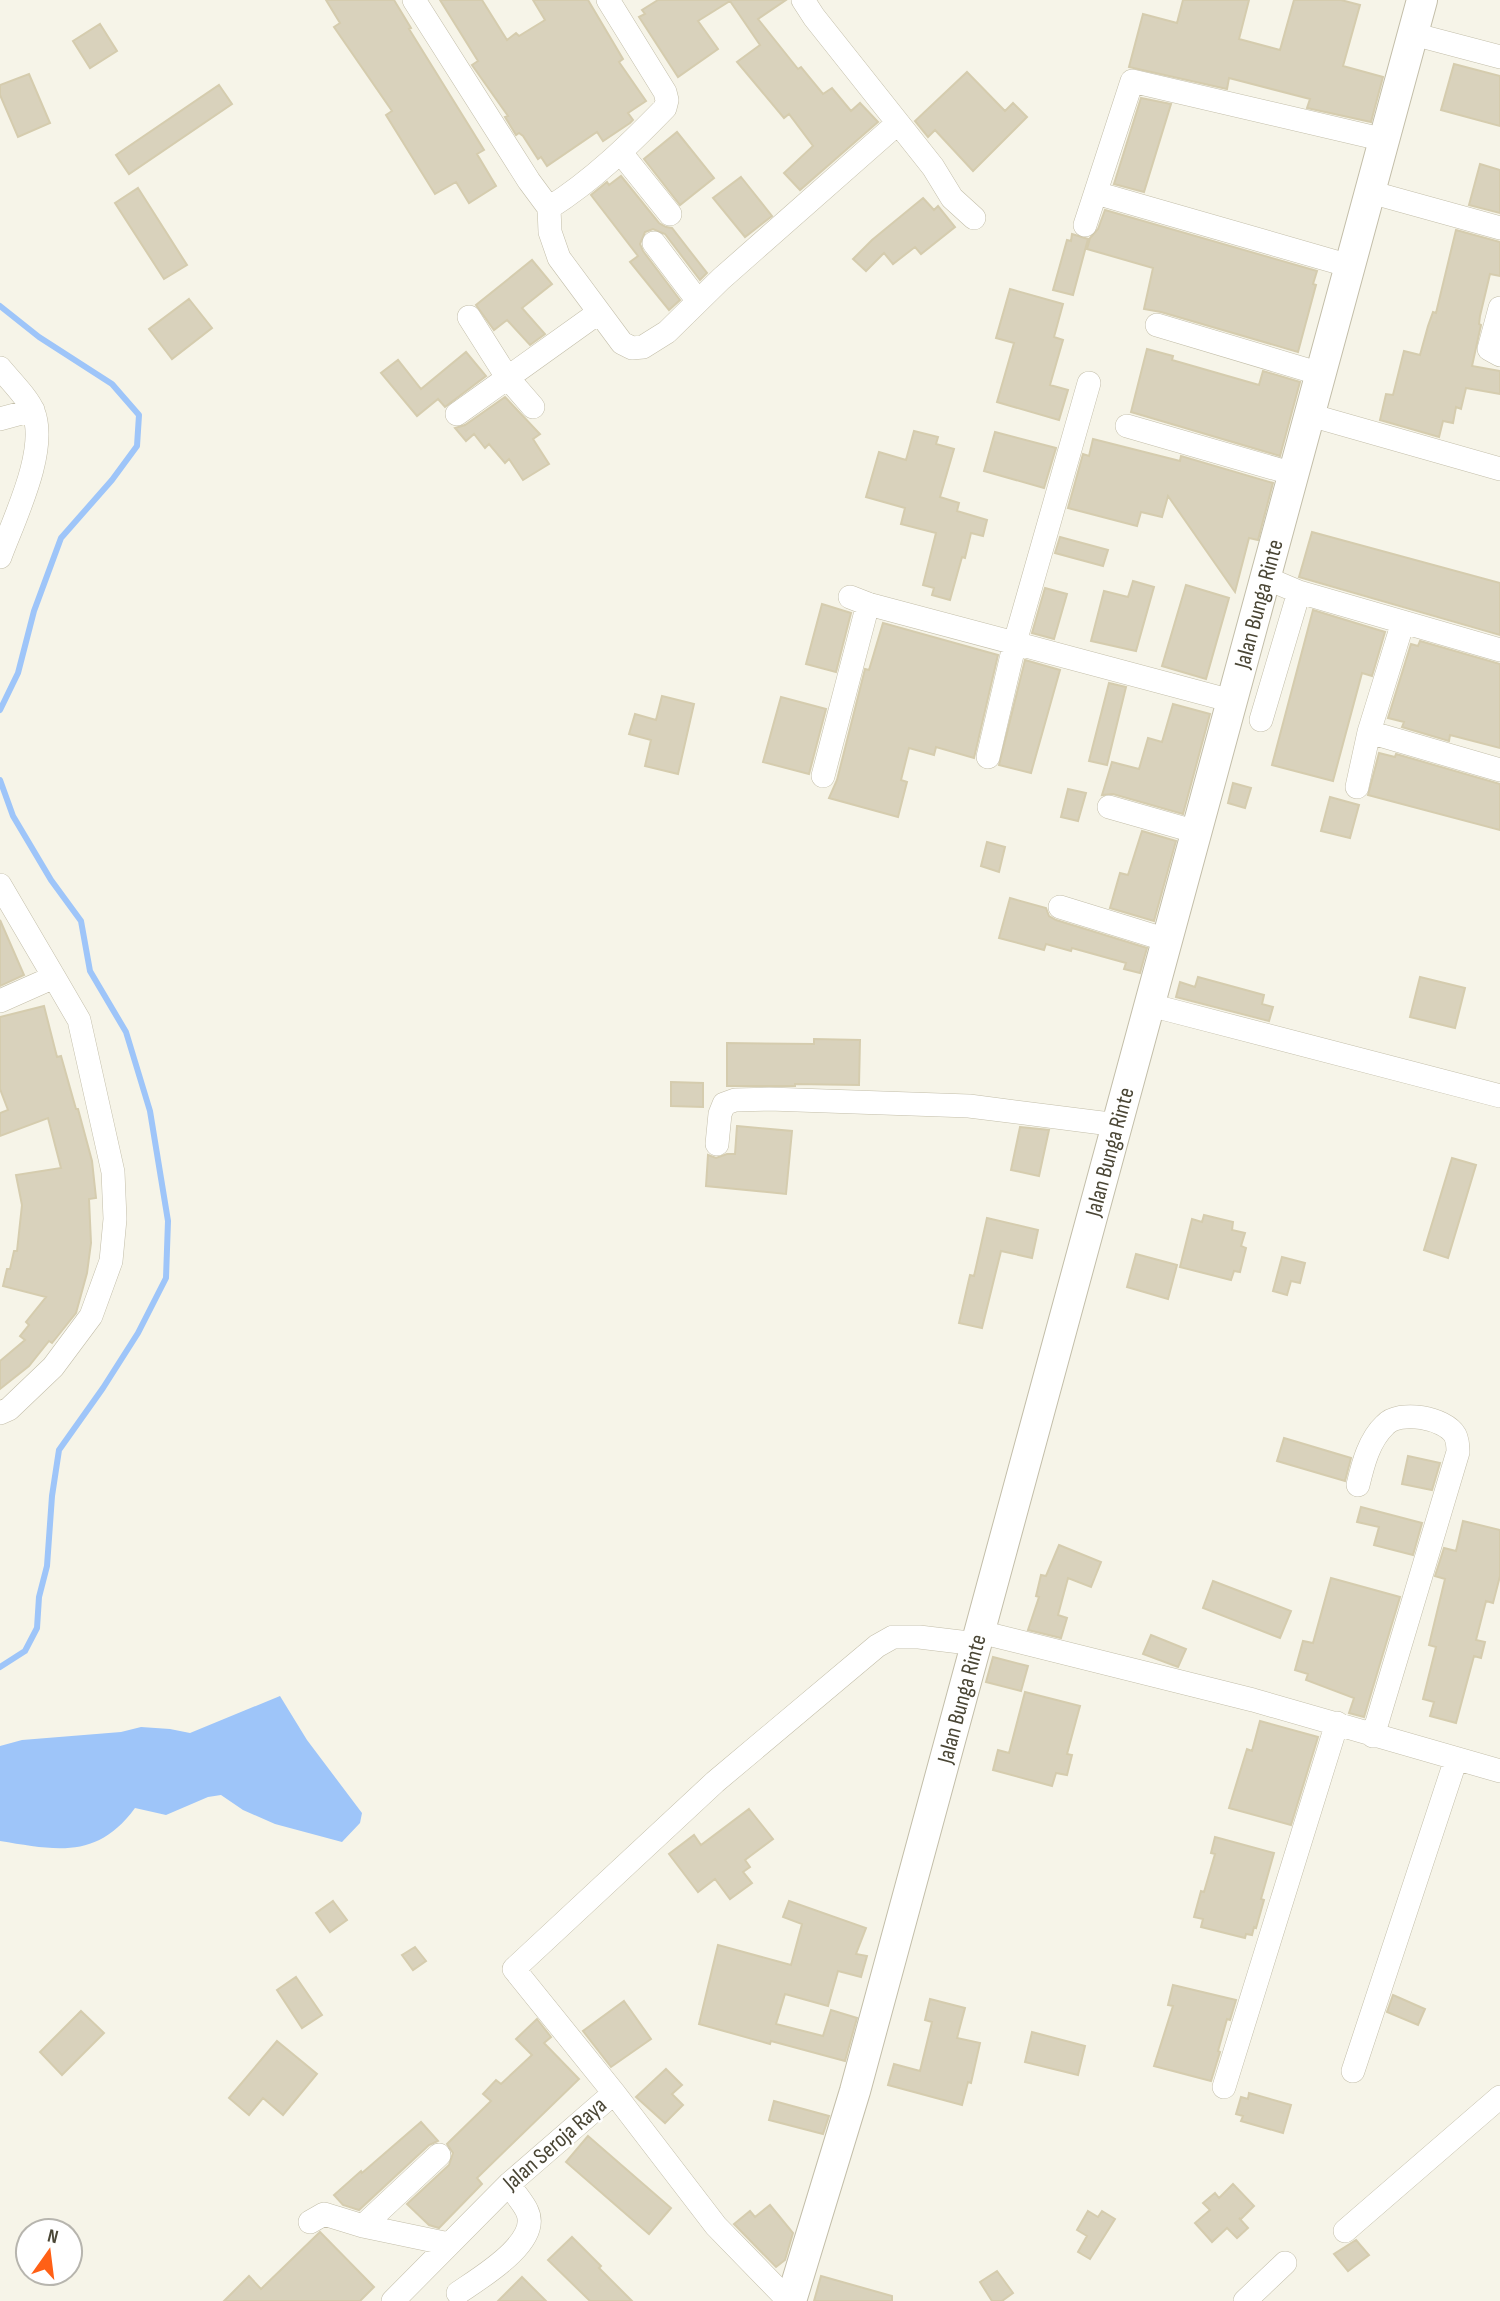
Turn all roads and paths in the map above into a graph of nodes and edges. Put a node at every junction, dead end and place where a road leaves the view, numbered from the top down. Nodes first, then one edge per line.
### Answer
1 (414, 0) edge
2 (608, 0) edge
3 (803, 0) edge
4 (1422, 0) edge
5 (1413, 34) junction
6 (1500, 57) edge
7 (898, 123) junction
8 (1385, 140) junction
9 (621, 153) junction
10 (1370, 191) junction
11 (1096, 193) junction
12 (549, 208) junction
13 (670, 214) dead end
14 (974, 218) dead end
15 (1085, 225) dead end
16 (1500, 228) edge
17 (654, 243) dead end
18 (1350, 267) junction
19 (698, 301) junction
20 (1500, 308) edge
21 (598, 313) junction
22 (469, 317) dead end
23 (1157, 325) dead end
24 (1500, 355) edge
25 (0, 368) edge
26 (1321, 374) junction
27 (507, 377) junction
28 (1089, 383) dead end
29 (533, 407) dead end
30 (33, 410) junction
31 (457, 414) dead end
32 (1310, 415) junction
33 (0, 418) edge
34 (1127, 426) dead end
35 (1500, 469) edge
36 (1294, 474) junction
37 (0, 556) edge
38 (1266, 578) junction
39 (1299, 592) junction
40 (1403, 622) junction
41 (1015, 642) junction
42 (1500, 650) edge
43 (1232, 701) junction
44 (1261, 720) dead end
45 (1369, 733) junction
46 (988, 757) dead end
47 (1500, 770) edge
48 (823, 776) dead end
49 (1357, 787) dead end
50 (1109, 807) dead end
51 (1197, 832) junction
52 (0, 885) edge
53 (1060, 907) dead end
54 (1167, 940) junction
55 (54, 977) junction
56 (0, 1002) edge
57 (1150, 1005) junction
58 (1500, 1096) edge
59 (1118, 1125) junction
60 (717, 1143) dead end
61 (0, 1413) edge
62 (1359, 1485) dead end
63 (978, 1638) junction
64 (1337, 1723) junction
65 (1373, 1736) junction
66 (1456, 1759) junction
67 (1500, 1771) edge
68 (1353, 2071) dead end
69 (1224, 2087) dead end
70 (614, 2093) junction
71 (1500, 2097) edge
72 (439, 2155) dead end
73 (509, 2184) junction
74 (310, 2222) dead end
75 (363, 2226) junction
76 (1345, 2231) dead end
77 (449, 2244) junction
78 (1284, 2263) dead end
79 (458, 2293) dead end
80 (393, 2301) edge
81 (790, 2301) edge
82 (1245, 2301) edge

1 - 12 street
2 - 9 street
3 - 7 street
4 - 5 street, Jalan Bunga Rinte
5 - 6 street
5 - 8 street, Jalan Bunga Rinte
7 - 14 street
7 - 19 street
8 - 10 street, Jalan Bunga Rinte
8 - 11 street
9 - 12 street
9 - 13 street
10 - 16 street
10 - 18 street, Jalan Bunga Rinte
11 - 15 street
11 - 18 street
12 - 21 street
17 - 19 street
18 - 26 street, Jalan Bunga Rinte
19 - 21 street
20 - 24 street
21 - 27 street
22 - 27 street
23 - 26 street
25 - 30 street
26 - 32 street, Jalan Bunga Rinte
27 - 29 street
27 - 31 street
28 - 41 street
30 - 33 street
30 - 37 street
32 - 35 street
32 - 36 street, Jalan Bunga Rinte
34 - 36 street
36 - 38 street, Jalan Bunga Rinte
38 - 39 street
38 - 43 street, Jalan Bunga Rinte
39 - 40 street
39 - 44 street
40 - 42 street
40 - 45 street
41 - 43 street
41 - 46 street
41 - 48 street
43 - 51 street, Jalan Bunga Rinte
45 - 47 street
45 - 49 street
50 - 51 street
51 - 54 street, Jalan Bunga Rinte
52 - 55 street
53 - 54 street
54 - 57 street, Jalan Bunga Rinte
55 - 56 street
55 - 61 street
57 - 58 street
57 - 59 street, Jalan Bunga Rinte
59 - 60 street
59 - 63 street, Jalan Bunga Rinte
62 - 65 street
63 - 64 street
63 - 70 street
63 - 81 street, Jalan Bunga Rinte
64 - 65 street
64 - 69 street
65 - 66 street
66 - 67 street
66 - 68 street
70 - 73 street, Jalan Seroja Raya
70 - 81 street, Jalan Seroja Raya
71 - 76 street
72 - 75 street
73 - 77 street, Jalan Seroja Raya
73 - 79 street
74 - 75 street
75 - 77 street
77 - 80 street, Jalan Seroja Raya
78 - 82 street

